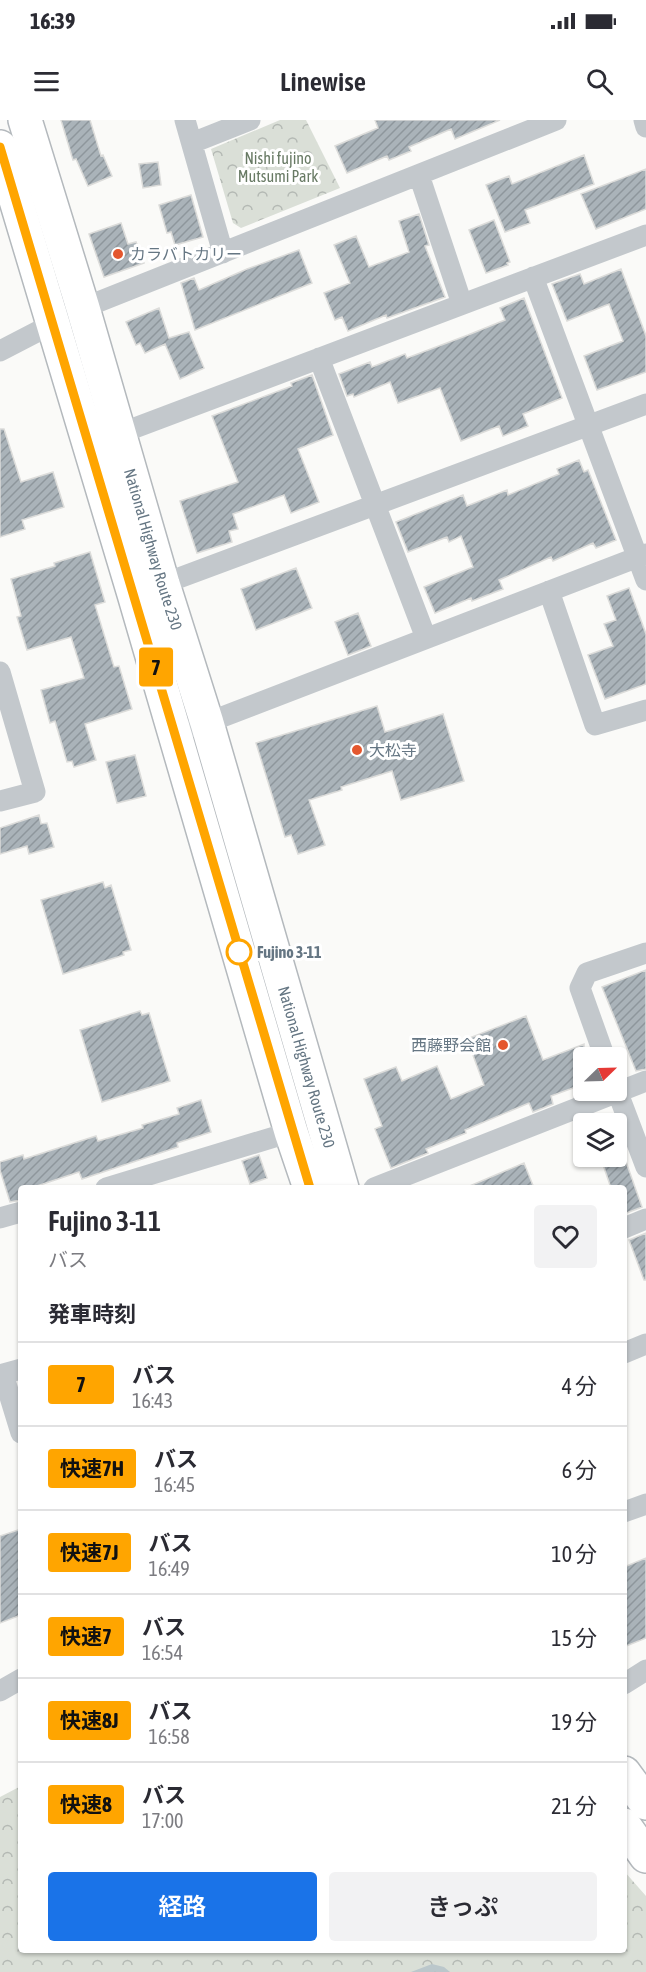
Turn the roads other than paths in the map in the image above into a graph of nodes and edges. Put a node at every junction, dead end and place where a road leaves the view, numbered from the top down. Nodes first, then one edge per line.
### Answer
1 (25, 120) edge
2 (185, 120) edge
3 (250, 120) edge
4 (556, 120) edge
5 (644, 120) edge
6 (646, 127) edge
7 (192, 143) junction
8 (0, 147) edge
9 (419, 175) junction
10 (646, 235) edge
11 (223, 252) junction
12 (533, 277) junction
13 (462, 304) junction
14 (83, 308) junction
15 (53, 322) junction
16 (0, 351) edge
17 (319, 358) junction
18 (646, 404) edge
19 (589, 426) junction
20 (120, 433) junction
21 (89, 444) junction
22 (376, 506) junction
23 (642, 555) edge
24 (646, 580) edge
25 (149, 589) junction
26 (549, 591) junction
27 (426, 638) junction
28 (0, 672) edge
29 (646, 710) edge
30 (207, 723) junction
31 (176, 734) junction
32 (0, 801) edge
33 (646, 953) edge
34 (601, 1047) edge
35 (646, 1081) edge
36 (627, 1087) edge
37 (590, 1101) edge
38 (621, 1101) edge
39 (291, 1132) junction
40 (646, 1167) edge
41 (116, 1185) edge
42 (309, 1185) edge
43 (341, 1185) edge
44 (381, 1185) edge
45 (18, 1213) edge
46 (0, 1218) edge
47 (646, 1220) edge
48 (627, 1227) edge
49 (646, 1344) edge
50 (627, 1352) edge
51 (8, 1373) edge
52 (18, 1419) edge
53 (646, 1504) edge
54 (627, 1511) edge
55 (646, 1670) edge
56 (18, 1681) edge
57 (627, 1682) edge
58 (0, 1691) edge
59 (627, 1777) edge
60 (646, 1803) edge
61 (627, 1829) edge
62 (646, 1856) edge

1 - 14 highway, National Highway Route 230
2 - 7 street
3 - 7 street
4 - 9 street
5 - 6 street
7 - 11 street
8 - 15 highway, National Highway Route 230
9 - 11 street
9 - 13 street
10 - 12 street
11 - 14 street
12 - 13 street
12 - 19 street
13 - 17 street
14 - 15 street
14 - 20 highway, National Highway Route 230
15 - 16 street
15 - 21 highway, National Highway Route 230
17 - 20 street
17 - 22 street
18 - 19 street
19 - 22 street
19 - 23 street
20 - 21 street
20 - 25 highway, National Highway Route 230
21 - 25 highway, National Highway Route 230
22 - 25 street
22 - 27 street
23 - 24 street
23 - 26 street
25 - 30 highway, National Highway Route 230
25 - 31 highway, National Highway Route 230
26 - 27 street
26 - 29 street
27 - 30 street
28 - 32 street
30 - 31 street
30 - 43 highway, National Highway Route 230
31 - 39 highway, National Highway Route 230
33 - 34 street
35 - 36 street
37 - 44 street
38 - 40 street
39 - 41 street
39 - 42 highway, National Highway Route 230
45 - 46 street
47 - 48 street
49 - 50 street
51 - 52 street
53 - 54 street
55 - 57 street
56 - 58 street
59 - 60 highway
61 - 62 highway

